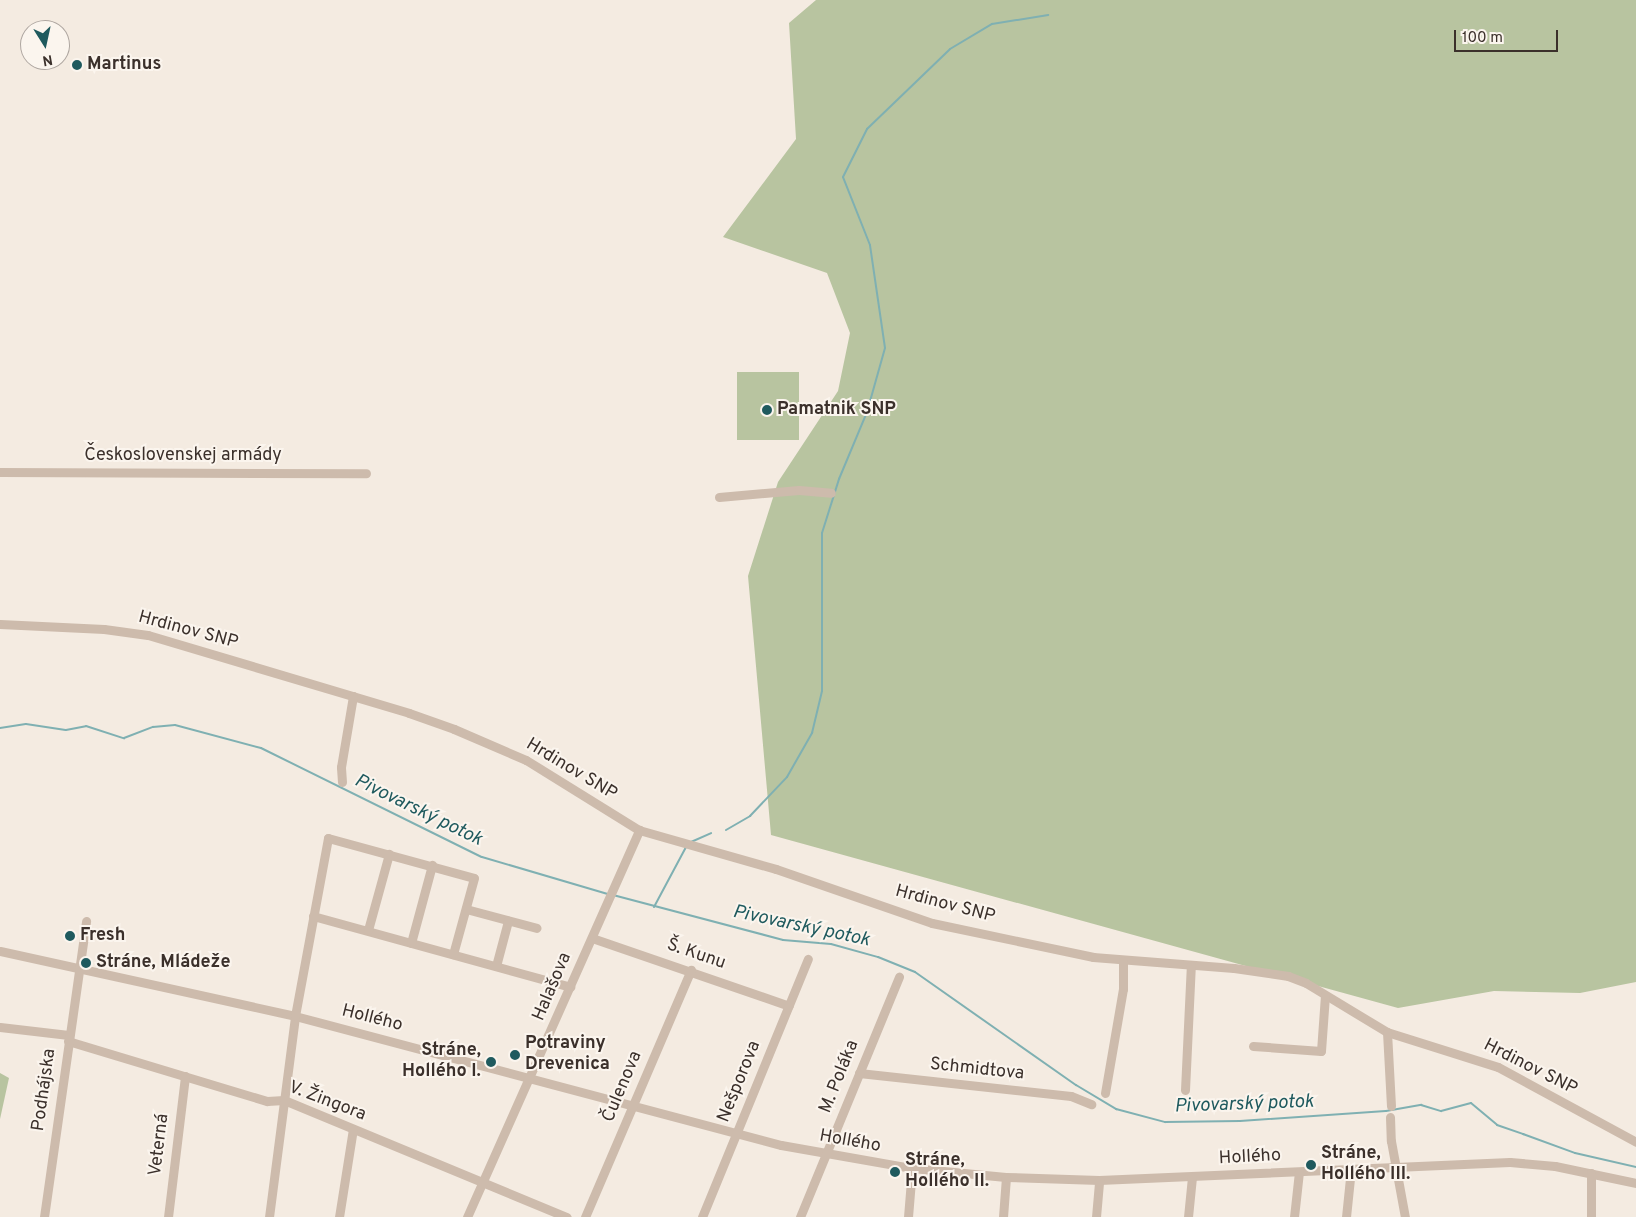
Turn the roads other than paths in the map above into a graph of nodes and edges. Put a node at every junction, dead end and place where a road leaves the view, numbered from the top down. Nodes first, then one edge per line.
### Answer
1 (0, 472) edge
2 (366, 474) dead end
3 (831, 493) dead end
4 (720, 497) dead end
5 (0, 624) edge
6 (353, 696) junction
7 (342, 782) dead end
8 (639, 830) junction
9 (389, 854) junction
10 (432, 865) junction
11 (466, 909) junction
12 (313, 916) junction
13 (86, 921) dead end
14 (508, 921) junction
15 (537, 928) dead end
16 (368, 930) junction
17 (592, 938) junction
18 (410, 943) junction
19 (0, 951) edge
20 (453, 954) junction
21 (808, 959) dead end
22 (1123, 961) junction
23 (1192, 965) junction
24 (496, 966) junction
25 (78, 968) junction
26 (690, 970) junction
27 (900, 977) dead end
28 (570, 987) junction
29 (1325, 995) junction
30 (789, 1006) junction
31 (295, 1016) junction
32 (0, 1027) edge
33 (1387, 1032) junction
34 (69, 1038) junction
35 (1253, 1046) dead end
36 (860, 1073) junction
37 (185, 1076) junction
38 (529, 1078) junction
39 (1185, 1090) dead end
40 (1105, 1093) dead end
41 (284, 1100) junction
42 (1091, 1104) dead end
43 (632, 1106) junction
44 (1391, 1106) dead end
45 (1390, 1117) dead end
46 (353, 1129) junction
47 (736, 1134) junction
48 (1636, 1142) edge
49 (826, 1154) junction
50 (1396, 1167) junction
51 (912, 1168) junction
52 (1351, 1169) junction
53 (1299, 1172) junction
54 (1591, 1173) junction
55 (1006, 1177) junction
56 (1192, 1177) junction
57 (1099, 1180) junction
58 (482, 1182) junction
59 (1636, 1184) edge
60 (44, 1217) edge
61 (168, 1217) edge
62 (269, 1217) edge
63 (339, 1217) edge
64 (467, 1217) edge
65 (566, 1217) edge
66 (584, 1217) edge
67 (702, 1217) edge
68 (800, 1217) edge
69 (908, 1217) edge
70 (1002, 1217) edge
71 (1096, 1217) edge
72 (1188, 1217) edge
73 (1294, 1217) edge
74 (1346, 1217) edge
75 (1405, 1217) edge
76 (1591, 1217) edge

1 - 2 street, Československej armády
3 - 4 street
5 - 6 street, Hrdinov SNP
6 - 7 street
6 - 8 street, Hrdinov SNP
8 - 17 street, Halašova
8 - 22 street, Hrdinov SNP
9 - 10 street
9 - 12 street
9 - 16 street
10 - 11 street
10 - 18 street
11 - 14 street
11 - 20 street
12 - 16 street
12 - 31 street
13 - 25 street, Podhájska
14 - 15 street
14 - 24 street
16 - 18 street
17 - 26 street, Š. Kunu
17 - 28 street, Halašova
18 - 20 street
19 - 25 street, Hollého
20 - 24 street
21 - 30 street, Nešporova
22 - 23 street, Hrdinov SNP
22 - 40 street
23 - 29 street, Hrdinov SNP
23 - 39 street
24 - 28 street
25 - 31 street, Hollého
25 - 34 street, Podhájska
26 - 30 street, Š. Kunu
26 - 43 street, Čulenova
27 - 36 street, M. Poláka
28 - 38 street, Halašova
29 - 33 street, Hrdinov SNP
29 - 35 street
30 - 47 street, Nešporova
31 - 38 street, Hollého
31 - 41 street
32 - 34 street, V. Žingora
33 - 44 street
33 - 48 street, Hrdinov SNP
34 - 37 street, V. Žingora
34 - 60 street, Podhájska
36 - 42 street, Schmidtova
36 - 49 street, M. Poláka
37 - 41 street, V. Žingora
37 - 61 street, Veterná
38 - 43 street, Hollého
38 - 58 street, Halašova
41 - 46 street, V. Žingora
41 - 62 street
43 - 47 street, Hollého
43 - 66 street, Čulenova
45 - 50 street
46 - 58 street, V. Žingora
46 - 63 street
47 - 49 street, Hollého
47 - 67 street, Nešporova
49 - 51 street, Hollého
49 - 68 street, M. Poláka
50 - 52 street, Hollého
50 - 54 street, Hollého
50 - 75 street
51 - 55 street, Hollého
51 - 69 street
52 - 53 street, Hollého
52 - 74 street
53 - 56 street, Hollého
53 - 73 street
54 - 59 street, Hollého
54 - 76 street
55 - 57 street, Hollého
55 - 70 street
56 - 57 street, Hollého
56 - 72 street
57 - 71 street
58 - 64 street, Halašova
58 - 65 street, V. Žingora

